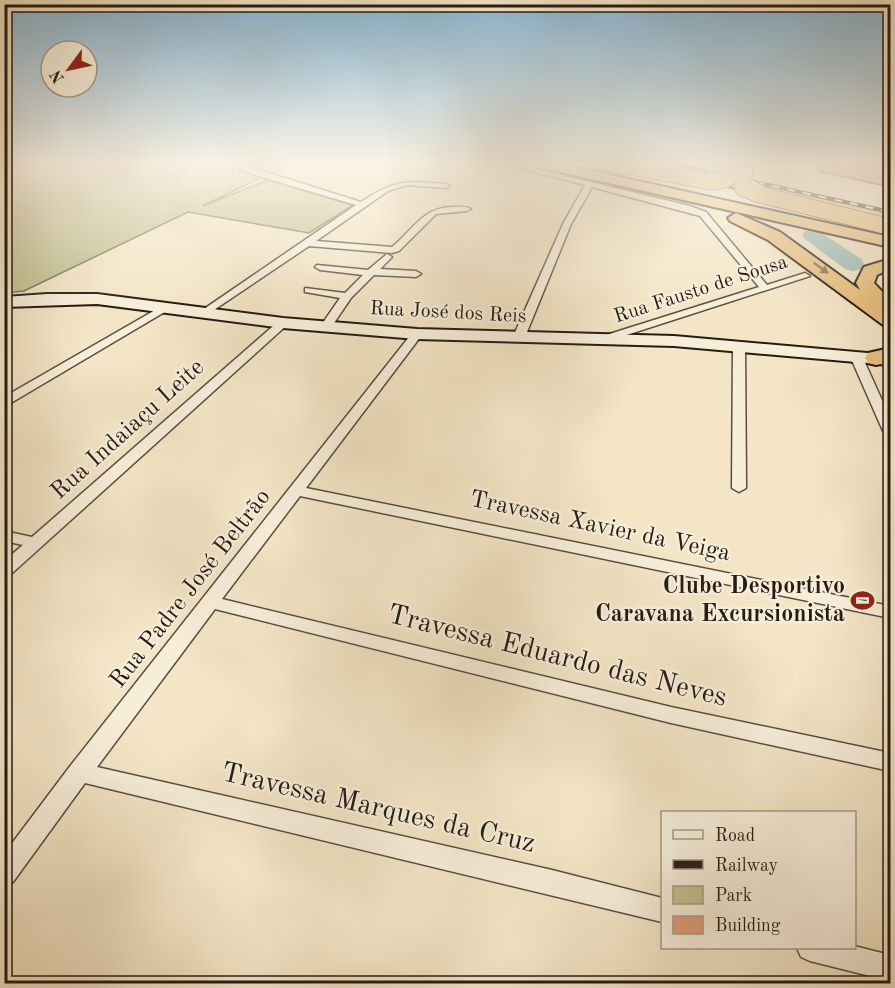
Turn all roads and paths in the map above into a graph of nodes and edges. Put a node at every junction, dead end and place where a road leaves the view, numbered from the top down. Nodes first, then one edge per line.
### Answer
1 (354, 211) edge
2 (435, 211) edge
3 (574, 211) edge
4 (695, 211) edge
5 (717, 211) edge
6 (759, 211) edge
7 (779, 211) edge
8 (827, 211) edge
9 (843, 211) edge
10 (864, 211) edge
11 (891, 217) edge
12 (891, 222) edge
13 (891, 227) edge
14 (891, 233) edge
15 (891, 242) edge
16 (308, 243) junction
17 (387, 257) dead end
18 (891, 264) edge
19 (320, 267) dead end
20 (371, 273) junction
21 (416, 274) dead end
22 (805, 276) dead end
23 (765, 288) junction
24 (309, 290) dead end
25 (347, 296) junction
26 (8, 303) edge
27 (164, 308) junction
28 (891, 309) edge
29 (205, 313) junction
30 (891, 321) edge
31 (283, 322) junction
32 (326, 327) junction
33 (417, 334) junction
34 (519, 337) junction
35 (607, 338) junction
36 (739, 345) junction
37 (878, 357) edge
38 (4, 403) edge
39 (891, 431) edge
40 (739, 488) dead end
41 (298, 491) junction
42 (4, 537) edge
43 (35, 543) junction
44 (4, 571) edge
45 (211, 602) junction
46 (891, 612) edge
47 (891, 762) edge
48 (79, 772) junction
49 (4, 874) edge
50 (661, 909) edge
51 (814, 949) edge
52 (891, 968) edge

1 - 16 street
2 - 16 street
3 - 34 street
4 - 23 street
5 -> 30 highway
6 - 15 highway
7 - 14 highway
8 - 13 highway, bridge
9 - 12 street, bridge
10 - 11 highway
16 - 29 street
17 - 20 street
18 - 28 highway
19 - 20 street
20 - 21 street
20 - 25 street
22 - 23 street, Rua Fausto de Sousa
23 - 35 street, Rua Fausto de Sousa
24 - 25 street
25 - 32 street
26 - 27 street, Rua José dos Reis
27 - 29 street, Rua José dos Reis
27 - 38 street
29 - 31 street, Rua José dos Reis
31 - 32 street, Rua José dos Reis
31 - 43 street, Rua Indaiaçu Leite
32 - 33 street, Rua José dos Reis
33 - 34 street, Rua José dos Reis
33 - 41 street, Rua Padre José Beltrão
34 - 35 street, Rua José dos Reis
35 - 36 street, Rua José dos Reis
36 - 37 street, Rua José dos Reis
36 - 40 street
37 - 39 street
41 - 45 street, Rua Padre José Beltrão
41 - 46 street, Travessa Xavier da Veiga
42 - 43 street
43 - 44 street, Rua Indaiaçu Leite
45 - 47 street, Travessa Eduardo das Neves
45 - 48 street, Rua Padre José Beltrão
48 - 49 street, Rua Padre José Beltrão
48 - 50 street, Travessa Marques da Cruz
51 - 52 street

